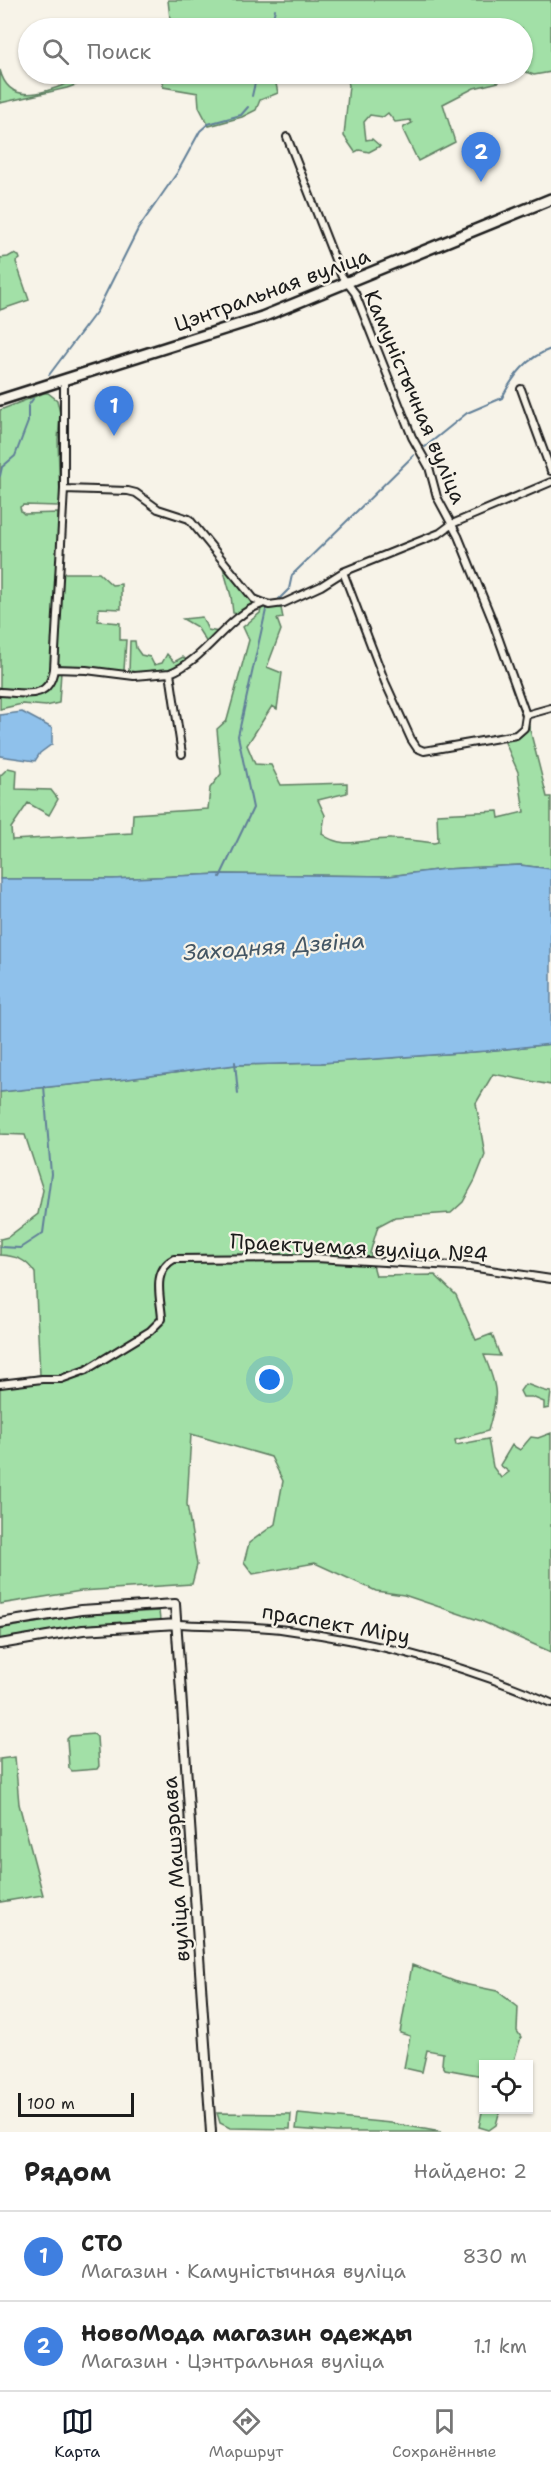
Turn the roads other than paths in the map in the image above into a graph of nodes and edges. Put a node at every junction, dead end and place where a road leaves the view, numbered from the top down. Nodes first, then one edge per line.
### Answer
1 (287, 137) dead end
2 (551, 199) edge
3 (348, 283) junction
4 (64, 379) junction
5 (521, 389) dead end
6 (0, 400) edge
7 (551, 471) edge
8 (551, 482) edge
9 (64, 489) junction
10 (452, 524) junction
11 (343, 572) junction
12 (262, 604) junction
13 (54, 669) junction
14 (170, 672) junction
15 (0, 692) edge
16 (551, 708) edge
17 (526, 715) junction
18 (182, 754) dead end
19 (551, 1280) edge
20 (0, 1384) edge
21 (0, 1623) edge
22 (177, 1624) junction
23 (0, 1644) edge
24 (551, 1704) edge
25 (212, 2132) edge

1 - 3 street, Камуністычная вуліца
2 - 3 main road, Цэнтральная вуліца
3 - 4 main road, Цэнтральная вуліца
3 - 10 street, Камуністычная вуліца
4 - 6 main road, Цэнтральная вуліца
4 - 9 street
5 - 7 street
8 - 10 street, Камуністычная вуліца
9 - 12 street
9 - 13 street
10 - 11 street, Камуністычная вуліца
10 - 17 street, Камуністычная вуліца
11 - 12 street, Камуністычная вуліца
11 - 17 street
12 - 14 street
13 - 14 street
13 - 15 street
14 - 18 street
16 - 17 street
19 - 20 street, Праектуемая вуліца №4
21 - 22 street, вуліца Машэрава
22 - 23 street, праспект Міру
22 - 24 street, праспект Міру
22 - 25 street, вуліца Машэрава

